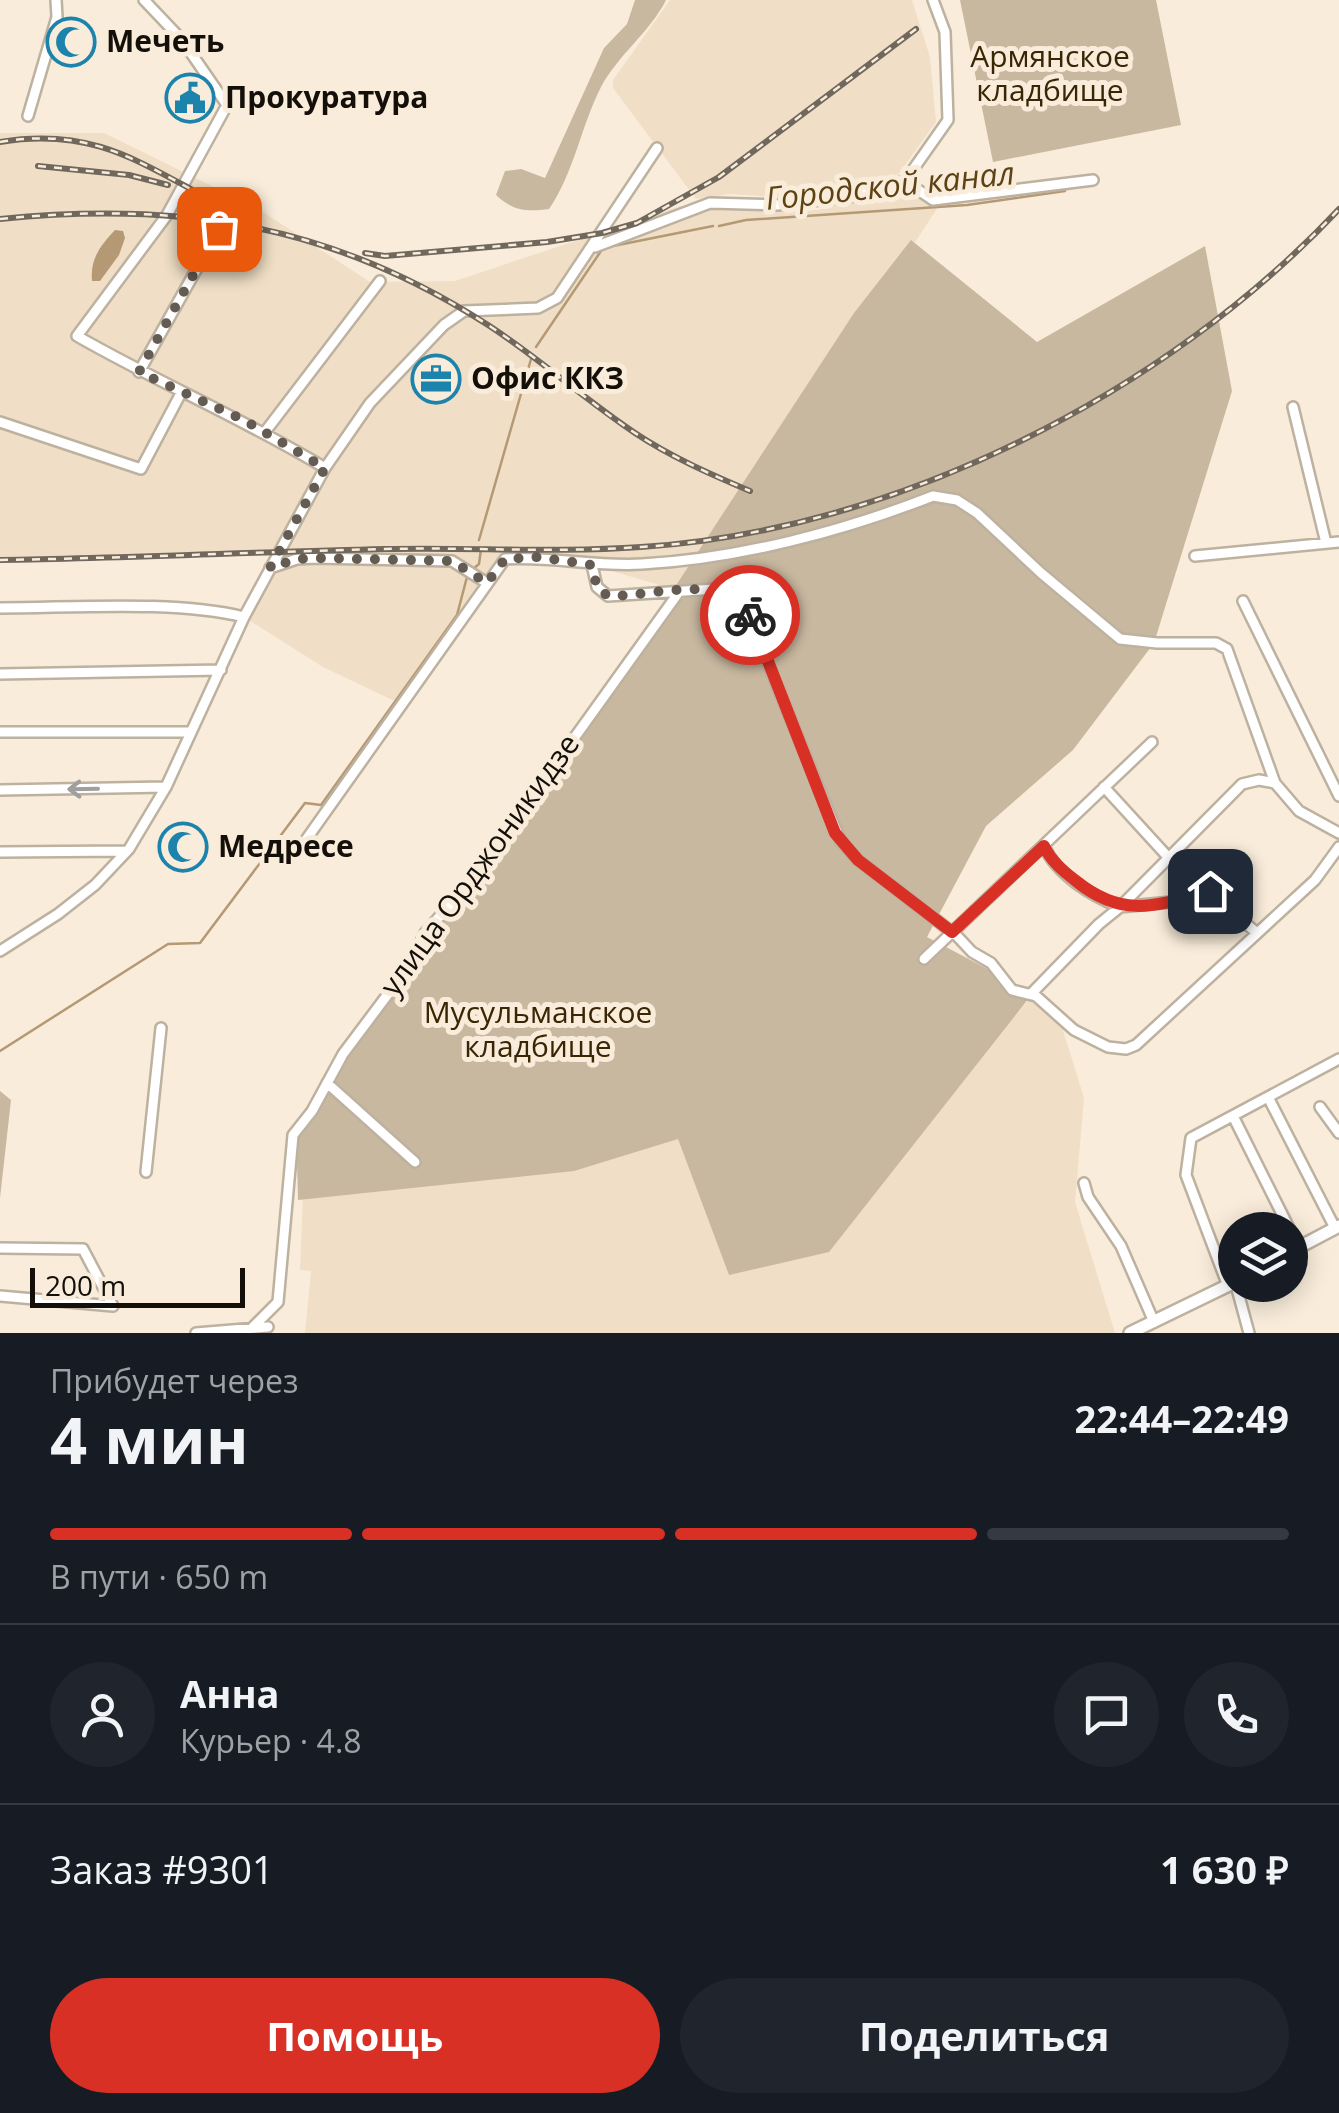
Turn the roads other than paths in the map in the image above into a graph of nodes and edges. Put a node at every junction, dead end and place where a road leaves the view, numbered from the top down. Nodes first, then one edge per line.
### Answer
1 (56, 0) edge
2 (144, 0) edge
3 (933, 0) edge
4 (28, 116) dead end
5 (656, 148) dead end
6 (1093, 180) dead end
7 (905, 181) junction
8 (219, 229) dead end
9 (592, 248) junction
10 (380, 281) dead end
11 (139, 372) junction
12 (181, 392) junction
13 (1293, 406) dead end
14 (0, 422) edge
15 (265, 432) junction
16 (325, 468) junction
17 (1326, 542) junction
18 (1339, 542) edge
19 (1195, 556) dead end
20 (592, 565) junction
21 (270, 568) junction
22 (487, 583) junction
23 (679, 592) junction
24 (1243, 601) dead end
25 (0, 608) edge
26 (244, 617) junction
27 (221, 670) junction
28 (0, 674) edge
29 (0, 732) edge
30 (191, 732) junction
31 (1152, 742) dead end
32 (1275, 783) junction
33 (1104, 786) junction
34 (166, 787) junction
35 (0, 790) edge
36 (1339, 796) edge
37 (1339, 833) edge
38 (303, 844) dead end
39 (1044, 846) junction
40 (1339, 847) edge
41 (127, 850) junction
42 (0, 852) edge
43 (1168, 857) junction
44 (1210, 891) junction
45 (1097, 898) junction
46 (1120, 907) junction
47 (1099, 924) junction
48 (952, 932) junction
49 (1257, 934) junction
50 (0, 950) edge
51 (924, 960) dead end
52 (1031, 994) junction
53 (161, 1028) dead end
54 (1339, 1059) edge
55 (327, 1083) junction
56 (1268, 1097) junction
57 (1320, 1107) dead end
58 (1232, 1116) junction
59 (1339, 1133) edge
60 (414, 1162) dead end
61 (146, 1172) dead end
62 (1084, 1184) dead end
63 (1276, 1212) edge
64 (1337, 1227) edge
65 (1308, 1243) edge
66 (0, 1248) edge
67 (1218, 1250) edge
68 (1218, 1291) edge
69 (0, 1296) edge
70 (1239, 1302) edge
71 (1154, 1322) junction
72 (268, 1326) dead end
73 (253, 1327) junction
74 (196, 1333) edge
75 (1130, 1333) edge
76 (1249, 1333) edge

1 - 4 street
2 - 11 street
3 - 7 street
5 - 9 street
6 - 7 street
7 - 9 street
8 - 11 street
9 - 16 street
10 - 15 street
11 - 12 street
12 - 14 street
12 - 15 street
13 - 17 street
15 - 16 street
16 - 21 street
17 - 18 street
17 - 19 street
20 - 22 street
20 - 23 street
20 - 32 street
21 - 22 street
21 - 26 street
22 - 38 street
23 - 48 street
23 - 55 street, улица Орджоникидзе
24 - 36 street
25 - 26 street
26 - 27 street
27 - 28 street
27 - 30 street
29 - 30 street
30 - 34 street
31 - 33 street
32 - 37 street
32 - 43 street
33 - 39 street
33 - 43 street
34 -> 35 street
34 - 41 street
39 - 45 street
39 - 48 street
40 - 49 street
41 - 42 street
41 - 50 street
43 - 44 street
43 - 46 street
44 - 46 street
44 - 49 street
45 - 46 street
45 - 47 street
46 - 47 street
47 - 52 street
48 - 51 street
48 - 52 street
49 - 52 street
53 - 61 street
54 - 56 street
55 - 60 street
55 - 73 street, улица Орджоникидзе
56 - 58 street
56 - 64 street
57 - 59 street
58 - 63 street
58 - 67 street
62 - 71 street
64 - 65 street
66 - 69 street
68 - 71 street
70 - 76 street
71 - 75 street
72 - 73 street
73 - 74 street

